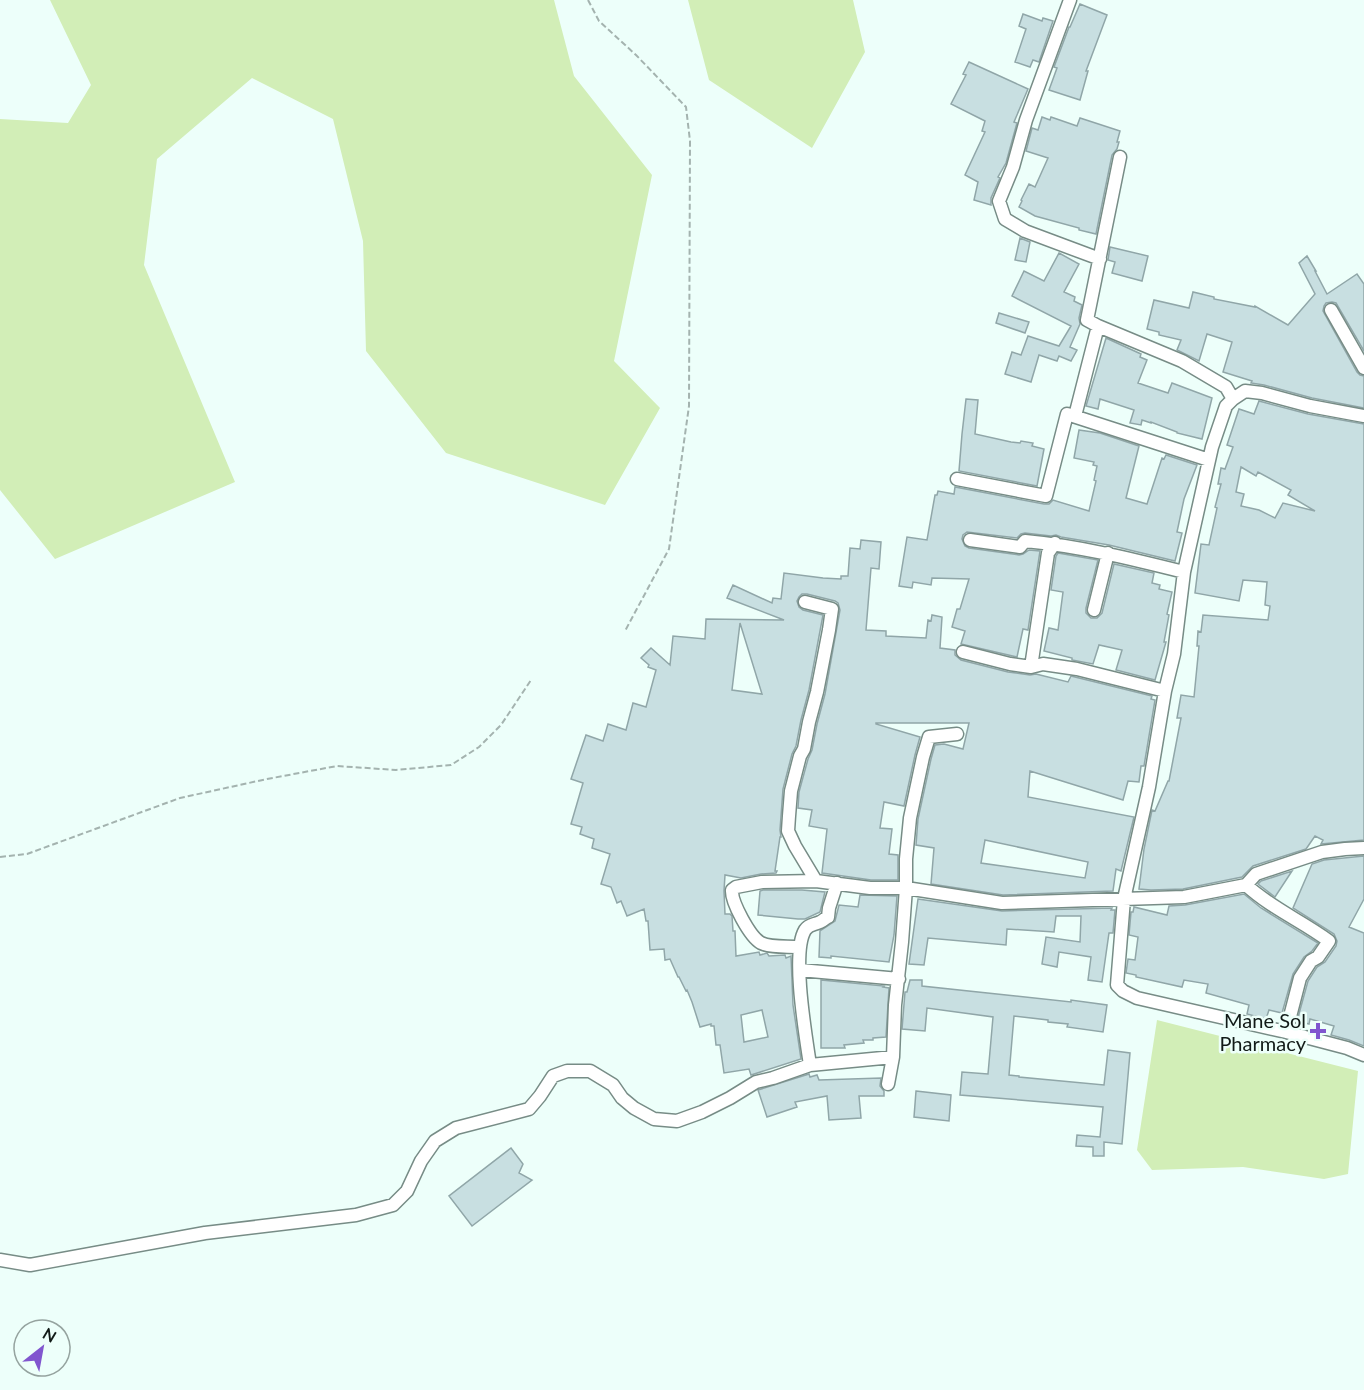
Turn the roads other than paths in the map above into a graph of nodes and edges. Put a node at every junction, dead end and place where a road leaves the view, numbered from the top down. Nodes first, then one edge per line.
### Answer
1 (1070, 0) edge
2 (1120, 157) dead end
3 (1100, 259) junction
4 (1331, 310) dead end
5 (1098, 326) junction
6 (1364, 368) edge
7 (1233, 399) junction
8 (1075, 416) junction
9 (1364, 416) edge
10 (1209, 460) junction
11 (957, 479) dead end
12 (970, 540) dead end
13 (1055, 543) junction
14 (1108, 553) junction
15 (1184, 572) junction
16 (805, 602) dead end
17 (1095, 610) dead end
18 (963, 652) dead end
19 (1031, 667) junction
20 (1165, 691) junction
21 (957, 734) dead end
22 (1364, 848) edge
23 (816, 881) junction
24 (837, 883) junction
25 (1246, 885) junction
26 (906, 888) junction
27 (1124, 899) junction
28 (799, 947) junction
29 (800, 970) junction
30 (899, 979) junction
31 (1286, 1032) junction
32 (1364, 1055) edge
33 (893, 1057) junction
34 (810, 1065) junction
35 (888, 1084) dead end
36 (0, 1260) edge

1 - 3 street
2 - 3 street
3 - 5 street
4 - 6 street
5 - 7 street
5 - 8 street
7 - 9 street
7 - 10 street
8 - 10 street
8 - 11 street
10 - 15 street
12 - 13 street
13 - 14 street
13 - 19 street
14 - 15 street
14 - 17 street
15 - 20 street
16 - 23 street
18 - 19 street
19 - 20 street
20 - 27 street
21 - 26 street
22 - 25 street
23 - 24 street
23 - 28 street
24 - 26 street
24 - 28 street
25 - 27 street
25 - 31 street
26 - 27 street
26 - 30 street
27 - 31 street
28 - 29 street
29 - 30 street
29 - 34 street
30 - 33 street
31 - 32 street
33 - 34 street
33 - 35 street
34 - 36 street

